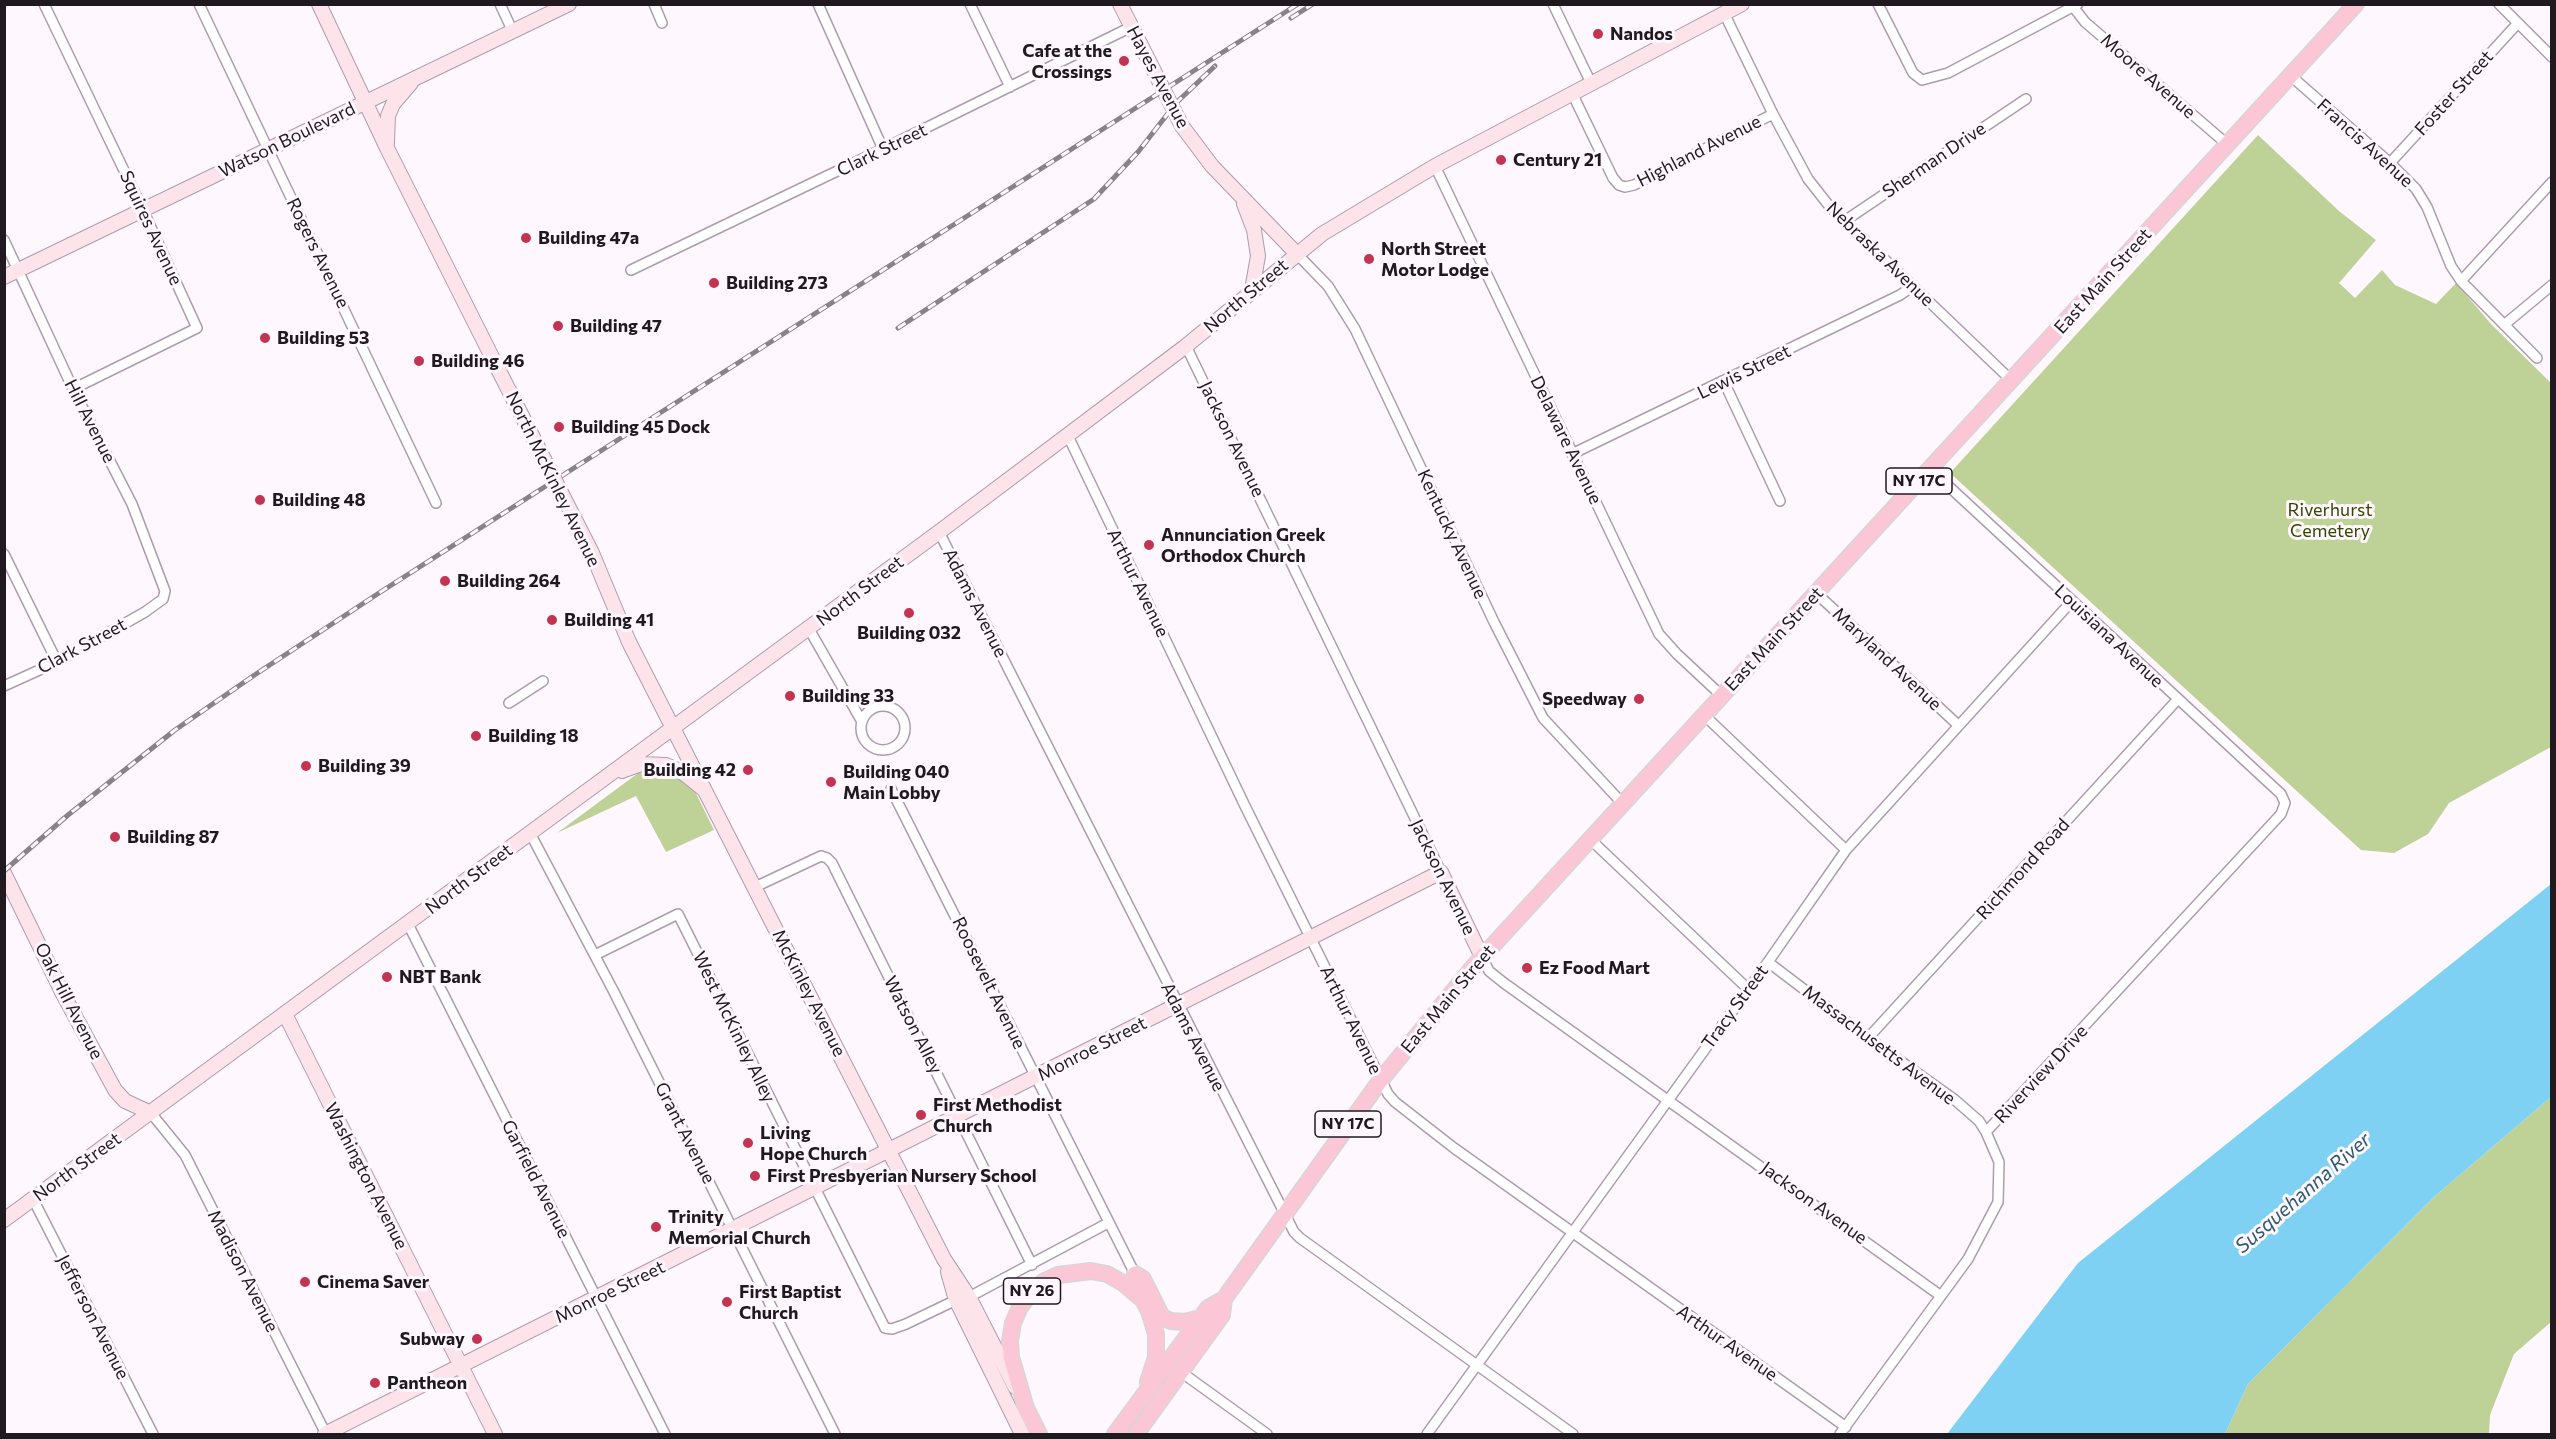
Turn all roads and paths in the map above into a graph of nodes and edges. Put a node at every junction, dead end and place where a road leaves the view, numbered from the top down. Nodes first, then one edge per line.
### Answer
1 (44, 4) edge
2 (199, 4) edge
3 (320, 4) edge
4 (501, 4) edge
5 (569, 4) edge
6 (654, 4) edge
7 (818, 4) edge
8 (970, 4) edge
9 (1120, 4) edge
10 (1553, 4) edge
11 (1742, 4) edge
12 (1878, 4) edge
13 (2356, 4) edge
14 (2499, 4) edge
15 (2074, 5) edge
16 (1724, 13) junction
17 (662, 23) dead end
18 (2518, 23) junction
19 (1131, 27) junction
20 (513, 32) junction
21 (2552, 57) edge
22 (2291, 76) junction
23 (415, 79) junction
24 (1591, 83) junction
25 (1010, 87) junction
26 (1572, 93) junction
27 (2026, 99) dead end
28 (366, 101) junction
29 (1773, 114) junction
30 (2228, 145) junction
31 (387, 148) junction
32 (267, 149) junction
33 (883, 149) junction
34 (2390, 163) junction
35 (1435, 166) junction
36 (2552, 182) edge
37 (1239, 194) junction
38 (143, 210) junction
39 (1843, 222) junction
40 (4, 240) edge
41 (1296, 253) junction
42 (19, 269) junction
43 (631, 270) dead end
44 (4, 277) edge
45 (2461, 280) junction
46 (2552, 285) edge
47 (1913, 286) junction
48 (1252, 290) junction
49 (2504, 325) junction
50 (1186, 346) junction
51 (2537, 358) dead end
52 (2011, 380) junction
53 (1724, 382) junction
54 (73, 389) junction
55 (1068, 436) junction
56 (1572, 454) junction
57 (1930, 469) junction
58 (1780, 501) dead end
59 (436, 502) dead end
60 (939, 532) junction
61 (4, 554) edge
62 (1816, 593) junction
63 (2071, 602) junction
64 (159, 603) joint
65 (809, 629) junction
66 (57, 662) junction
67 (543, 681) dead end
68 (4, 686) edge
69 (1722, 696) junction
70 (2178, 699) junction
71 (509, 703) dead end
72 (1704, 715) junction
73 (861, 720) junction
74 (1958, 725) junction
75 (674, 728) junction
76 (606, 777) junction
77 (891, 789) dead end
78 (707, 793) junction
79 (1623, 804) junction
80 (2284, 805) joint
81 (530, 833) junction
82 (1590, 839) junction
83 (1846, 850) junction
84 (1442, 872) junction
85 (4, 873) edge
86 (755, 887) junction
87 (408, 924) junction
88 (1310, 939) junction
89 (595, 955) junction
90 (1482, 957) junction
91 (1768, 962) junction
92 (1749, 989) junction
93 (1177, 1006) junction
94 (285, 1014) junction
95 (1868, 1038) junction
96 (1036, 1078) junction
97 (1380, 1081) junction
98 (1669, 1099) junction
99 (151, 1113) junction
100 (959, 1116) junction
101 (1986, 1132) junction
102 (888, 1151) junction
103 (814, 1187) junction
104 (33, 1199) junction
105 (1284, 1216) junction
106 (4, 1220) edge
107 (1108, 1223) junction
108 (734, 1230) junction
109 (1573, 1231) junction
110 (1032, 1265) junction
111 (1135, 1274) junction
112 (1941, 1296) junction
113 (963, 1298) junction
114 (1224, 1299) junction
115 (596, 1300) junction
116 (1143, 1300) junction
117 (1201, 1318) junction
118 (1476, 1365) junction
119 (461, 1366) junction
120 (1181, 1372) junction
121 (1145, 1393) junction
122 (1026, 1408) junction
123 (1843, 1431) edge
124 (1140, 1432) edge
125 (153, 1434) edge
126 (326, 1434) edge
127 (495, 1434) edge
128 (664, 1434) edge
129 (835, 1434) edge
130 (1022, 1434) edge
131 (1039, 1434) edge
132 (1115, 1434) edge
133 (1266, 1434) edge
134 (1426, 1434) edge
135 (1573, 1434) edge

1 - 38 street, Squires Avenue
2 - 32 street, Rogers Avenue
3 - 28 street, North McKinley Avenue
4 - 20 street
5 - 20 street, Watson Boulevard
6 - 17 street
7 - 33 street
8 - 25 street
9 - 19 street, Hayes Avenue
10 - 24 street
11 - 16 street, North Street
12 - 15 street
13 - 22 main road, East Main Street / NY 17C
14 - 18 street
15 - 30 street, Moore Avenue
16 - 24 street, North Street
16 - 29 street, Nebraska Avenue
18 - 21 street
18 - 34 street, Foster Street
19 - 25 street, Clark Street
19 - 37 street, Hayes Avenue
20 - 23 street, Watson Boulevard
22 - 30 main road, East Main Street / NY 17C
22 - 34 street, Francis Avenue
23 - 28 street, Watson Boulevard
23 - 31 street
24 - 26 street, North Street
25 - 33 street, Clark Street
26 - 29 street, Highland Avenue
26 - 35 street, North Street
27 - 39 street, Sherman Drive
28 - 31 street, North McKinley Avenue
28 - 32 street, Watson Boulevard
29 - 39 street, Nebraska Avenue
30 - 52 main road, East Main Street / NY 17C
31 - 75 street, North McKinley Avenue, bridge
32 - 38 street, Watson Boulevard
32 - 59 street, Rogers Avenue
33 - 43 street, Clark Street
34 - 45 street, Francis Avenue
35 - 41 street, North Street
35 - 56 street, Delaware Avenue
36 - 45 street
37 - 41 street, Hayes Avenue
37 - 48 street
38 - 42 street, Watson Boulevard
38 - 54 street, Squires Avenue
39 - 47 street, Nebraska Avenue
40 - 42 street, Hill Avenue
41 - 48 street, North Street
41 - 79 street, Kentucky Avenue
42 - 44 street, Watson Boulevard
42 - 54 street, Hill Avenue
45 - 49 street, Francis Avenue
46 - 49 street
47 - 52 street, Nebraska Avenue
47 - 53 street, Lewis Street
48 - 50 street, North Street
49 - 51 street, Francis Avenue
50 - 55 street, North Street
50 - 84 street, Jackson Avenue
52 - 57 main road, East Main Street / NY 17C
53 - 56 street, Lewis Street
53 - 58 street
54 - 64 street, Hill Avenue
55 - 60 street, North Street
55 - 88 street, Arthur Avenue
56 - 69 street, Delaware Avenue
57 - 62 main road, East Main Street / NY 17C
57 - 63 street, Louisiana Avenue
60 - 65 street, North Street
60 - 93 street, Adams Avenue
61 - 66 street
62 - 69 main road, East Main Street / NY 17C
62 - 74 street, Maryland Avenue
63 - 70 street, Louisiana Avenue
63 - 74 street, Tracy Street
64 - 66 street, Clark Street
65 - 73 street
65 - 75 street, North Street
66 - 68 street, Clark Street
67 - 71 street
69 - 72 main road, East Main Street / NY 17C
70 - 80 street, Louisiana Avenue
70 - 95 street, Richmond Road
72 - 79 main road, East Main Street / NY 17C
72 - 83 street
73 - 73 street
74 - 83 street, Tracy Street
75 - 76 street, North Street
75 - 78 street, McKinley Avenue
76 - 78 street
76 - 81 street, North Street
77 - 96 street, Roosevelt Avenue
78 - 86 street, McKinley Avenue
79 - 82 main road, East Main Street / NY 17C
80 - 101 street, Riverview Drive
81 - 87 street, North Street
81 - 89 street, Grant Avenue
82 - 90 main road, East Main Street / NY 17C
82 - 92 street
83 - 91 street, Tracy Street
84 - 88 street, Monroe Street
84 - 90 street, Jackson Avenue
85 - 99 street, Oak Hill Avenue
86 - 100 street, Watson Alley
86 - 102 street, McKinley Avenue
87 - 94 street, North Street
87 - 115 street, Garfield Avenue
88 - 93 street, Monroe Street
88 - 97 street, Arthur Avenue
89 - 103 street, West McKinley Alley
89 - 108 street, Grant Avenue
90 - 97 main road, East Main Street / NY 17C
90 - 98 street, Jackson Avenue
91 - 92 street, Tracy Street
91 - 95 street, Massachusetts Avenue
92 - 98 street, Tracy Street
93 - 96 street, Monroe Street
93 - 105 street, Adams Avenue
94 - 99 street, North Street
94 - 119 street, Washington Avenue
95 - 101 street, Massachusetts Avenue
96 - 100 street, Monroe Street
96 - 107 street, Roosevelt Avenue
97 - 105 main road, East Main Street / NY 17C
97 - 109 street, Arthur Avenue
98 - 109 street, Tracy Street
98 - 112 street, Jackson Avenue
99 - 104 street, North Street
99 - 126 street, Madison Avenue
100 - 102 street, Monroe Street
100 - 110 street, Watson Alley
101 - 112 street, Riverview Drive
102 - 103 street, Monroe Street
102 - 113 street, McKinley Avenue
103 - 108 street, Monroe Street
103 - 113 street, West McKinley Alley
104 - 106 street, North Street
104 - 125 street, Jefferson Avenue
105 - 114 main road, East Main Street / NY 17C
105 - 118 street, Adams Avenue
107 - 110 street
107 - 111 street, Roosevelt Avenue
108 - 115 street, Monroe Street
108 - 129 street, Grant Avenue
109 - 118 street, Tracy Street
109 - 123 street, Arthur Avenue
110 - 113 street
111 - 116 main road
111 - 117 main road
112 - 123 street, Riverview Drive
113 - 122 street, McKinley Avenue
113 - 130 street, McKinley Avenue
114 - 117 main road, East Main Street / NY 17C
114 - 120 main road, East Main Street / NY 17C
115 - 119 street, Monroe Street
115 - 128 street, Garfield Avenue
116 - 121 main road
116 - 122 main road, NY 26
117 - 121 main road, East Main Street / NY 17C
118 - 134 street, Tracy Street
118 - 135 street, Adams Avenue
119 - 126 street, Monroe Street
119 - 127 street, Washington Avenue
120 - 124 main road, East Main Street / NY 17C
120 - 133 street
121 - 132 main road, East Main Street / NY 17C
122 - 131 main road, NY 26

